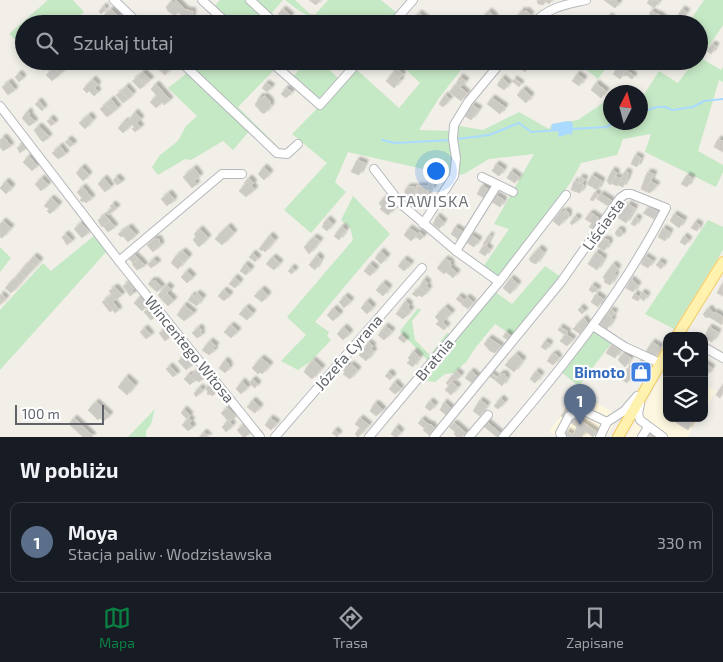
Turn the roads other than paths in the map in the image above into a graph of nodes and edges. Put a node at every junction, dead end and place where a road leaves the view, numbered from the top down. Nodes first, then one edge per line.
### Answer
1 (114, 0) edge
2 (202, 0) edge
3 (250, 0) edge
4 (413, 0) edge
5 (586, 0) edge
6 (130, 15) edge
7 (218, 15) edge
8 (266, 15) edge
9 (400, 15) edge
10 (542, 15) edge
11 (190, 70) edge
12 (280, 70) edge
13 (351, 70) edge
14 (495, 70) edge
15 (1, 111) edge
16 (298, 144) dead end
17 (374, 170) dead end
18 (242, 174) dead end
19 (482, 178) dead end
20 (497, 184) junction
21 (513, 192) dead end
22 (566, 194) dead end
23 (423, 224) junction
24 (456, 251) junction
25 (119, 260) junction
26 (723, 262) edge
27 (422, 268) dead end
28 (498, 282) junction
29 (593, 326) junction
30 (682, 332) edge
31 (708, 349) edge
32 (663, 358) edge
33 (723, 358) edge
34 (660, 363) junction
35 (640, 396) junction
36 (488, 415) dead end
37 (607, 422) junction
38 (648, 427) junction
39 (260, 437) edge
40 (275, 437) edge
41 (368, 437) edge
42 (434, 437) edge
43 (469, 437) edge
44 (503, 437) edge
45 (562, 437) edge
46 (600, 437) edge
47 (613, 437) edge
48 (618, 437) edge
49 (642, 437) edge
50 (663, 437) edge

1 - 6 street
2 - 7 street
3 - 8 street
4 - 9 street
5 - 10 street
11 - 16 street
12 - 13 street
14 - 23 street
15 - 25 street, Wincentego Witosa
17 - 23 street
18 - 25 street
19 - 20 street
20 - 21 street
20 - 24 street
22 - 28 street, Bratnia
23 - 24 street
24 - 28 street
25 - 39 street, Wincentego Witosa
26 - 30 main road
27 - 40 street, Józefa Cyrana
28 - 41 street, Bratnia
29 - 34 street
29 - 42 street, Liściasta
29 - 44 street, Liściasta
31 - 33 street
32 - 34 main road
34 - 35 main road
35 - 37 street
35 - 38 street
35 - 47 main road
35 - 48 main road
36 - 43 street
37 - 45 street
37 - 46 street
38 - 49 street
38 - 50 street

